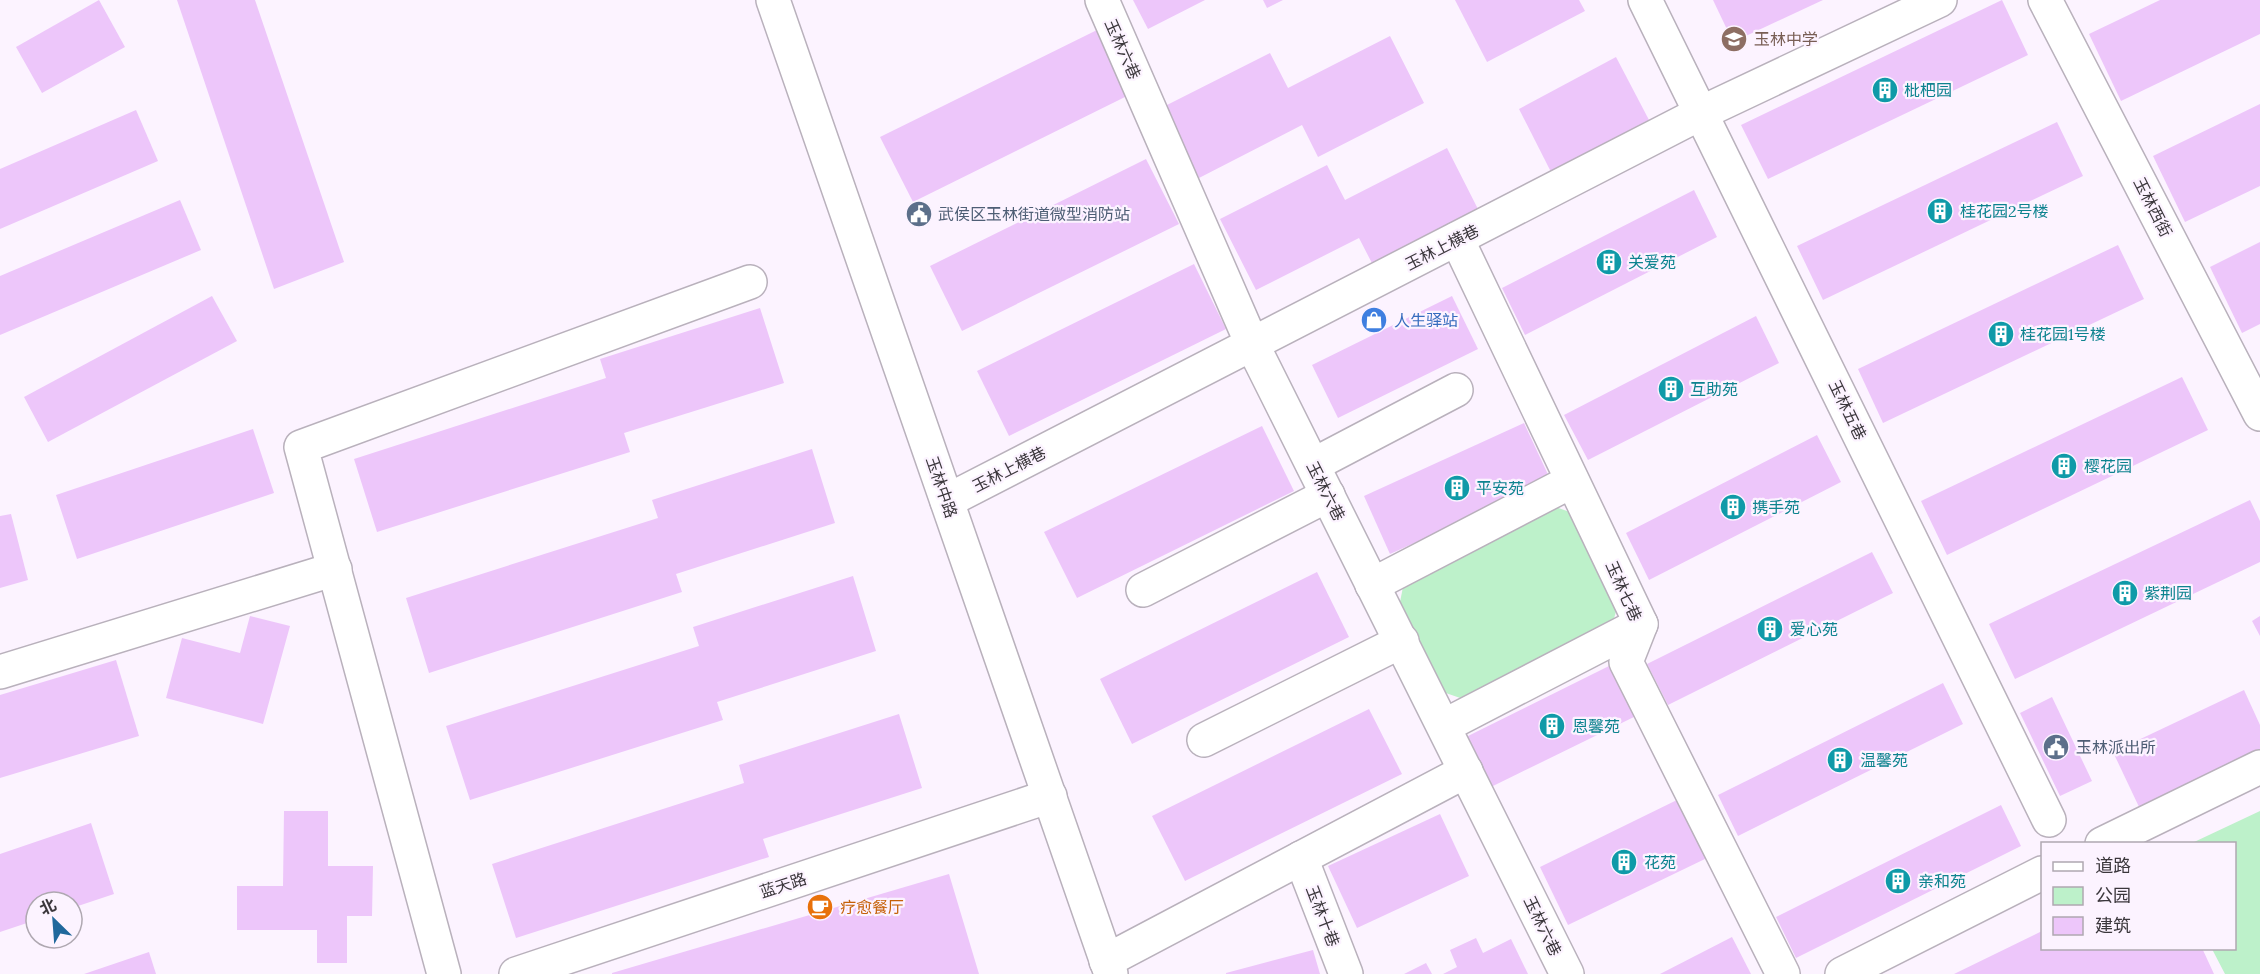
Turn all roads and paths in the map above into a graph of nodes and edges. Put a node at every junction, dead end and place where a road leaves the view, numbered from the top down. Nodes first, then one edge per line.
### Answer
1 (773, 0) edge
2 (1102, 0) edge
3 (1646, 0) edge
4 (1940, 0) edge
5 (2045, 0) edge
6 (1701, 113) junction
7 (1456, 239) junction
8 (750, 282) dead end
9 (1252, 344) junction
10 (1456, 390) dead end
11 (2260, 414) edge
12 (1313, 465) junction
13 (1572, 481) junction
14 (1328, 495) junction
15 (947, 501) junction
16 (335, 569) junction
17 (1372, 585) junction
18 (1143, 590) dead end
19 (1641, 624) junction
20 (1402, 641) junction
21 (0, 672) edge
22 (1444, 726) junction
23 (1204, 740) dead end
24 (2260, 767) edge
25 (1466, 771) junction
26 (1050, 796) junction
27 (2049, 820) dead end
28 (2104, 842) edge
29 (1300, 858) junction
30 (2041, 874) edge
31 (1109, 967) edge
32 (444, 974) edge
33 (516, 974) edge
34 (1346, 974) edge
35 (1567, 974) edge
36 (1783, 974) edge
37 (1842, 974) edge

1 - 15 street, 玉林中路
2 - 9 street, 玉林六巷
3 - 6 street, 玉林五巷
4 - 6 street, 玉林上横巷
5 - 11 street, 玉林西街
6 - 7 street, 玉林上横巷
6 - 27 street, 玉林五巷
7 - 9 street, 玉林上横巷
7 - 13 street, 玉林七巷
8 - 16 street
9 - 12 street, 玉林六巷
9 - 15 street, 玉林上横巷
10 - 12 street
12 - 14 street, 玉林六巷
13 - 17 street
13 - 19 street, 玉林七巷
14 - 17 street, 玉林六巷
14 - 18 street
15 - 26 street, 玉林中路
16 - 21 street
16 - 32 street
17 - 20 street, 玉林六巷
19 - 22 street
19 - 36 street, 玉林七巷
20 - 22 street, 玉林六巷
20 - 23 street
22 - 25 street, 玉林六巷
24 - 28 street
25 - 29 street
25 - 35 street, 玉林六巷
26 - 31 street, 玉林中路
26 - 33 street, 蓝天路
29 - 31 street
29 - 34 street, 玉林十巷
30 - 37 street

